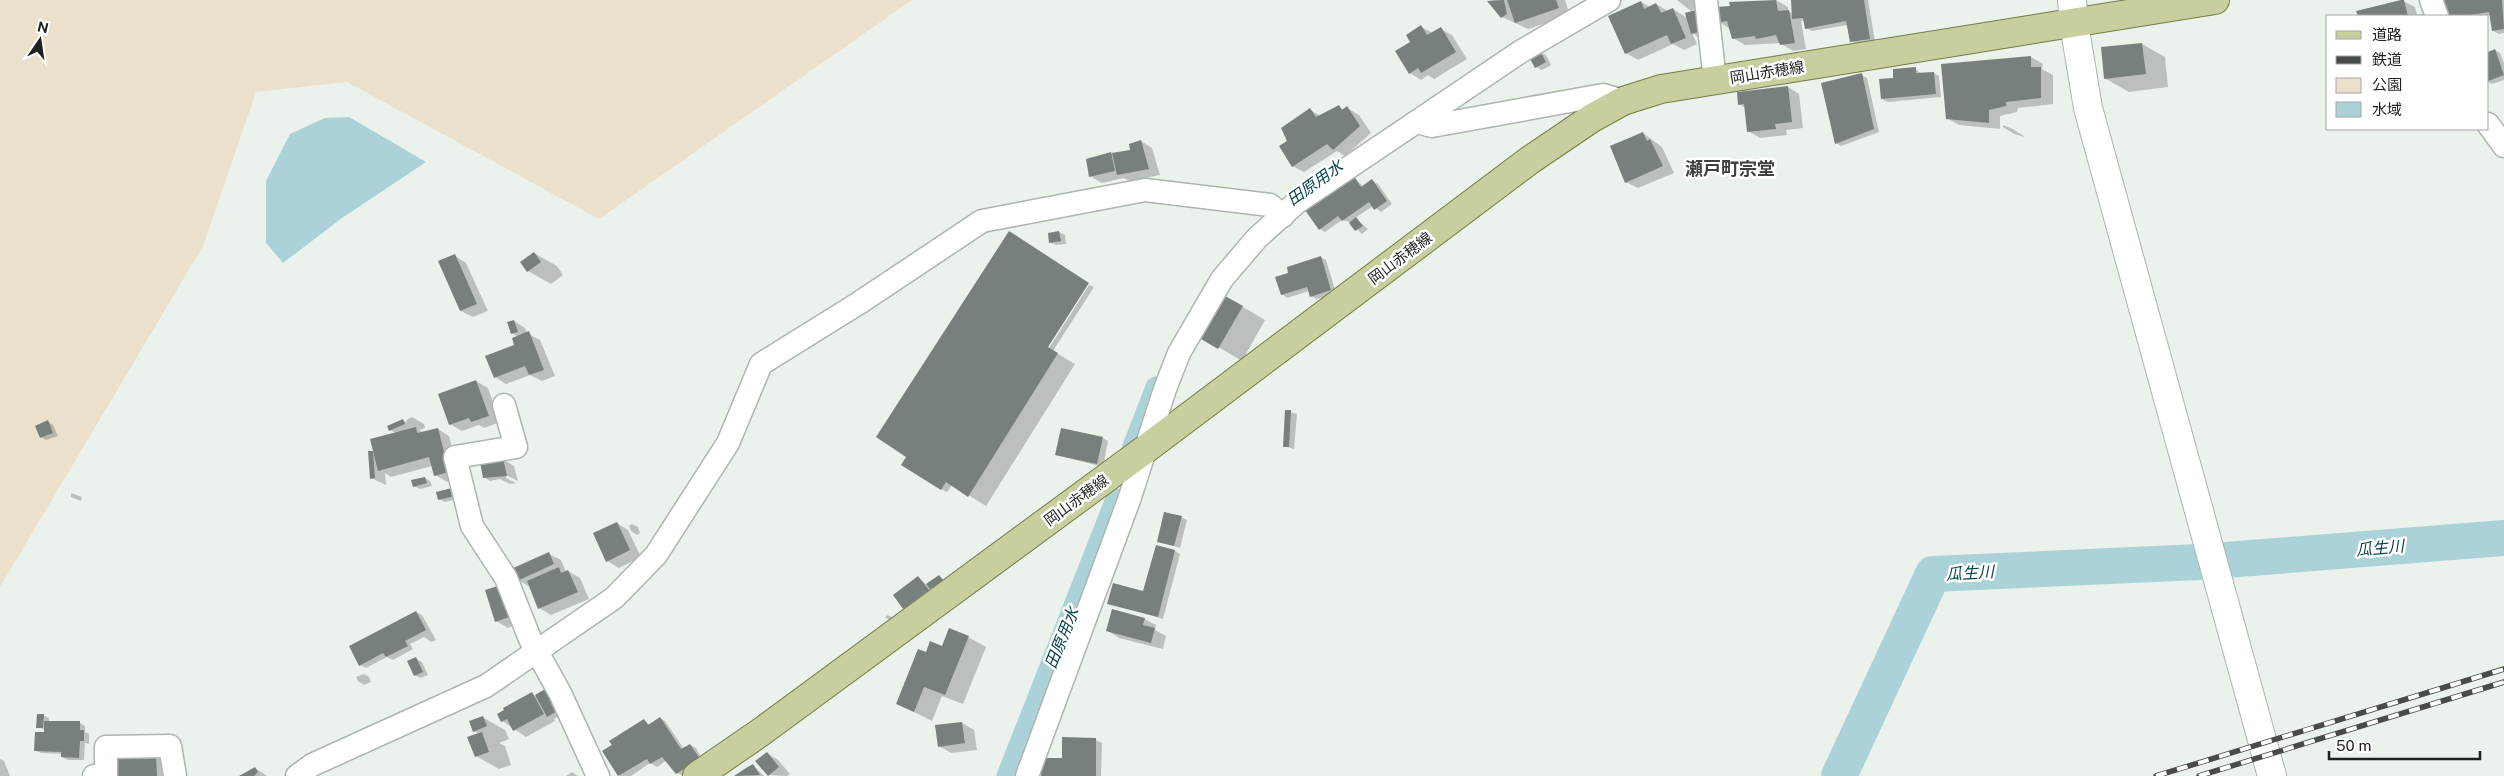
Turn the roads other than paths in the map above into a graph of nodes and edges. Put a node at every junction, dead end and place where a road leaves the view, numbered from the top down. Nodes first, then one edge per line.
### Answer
1 (1609, 0) edge
2 (1706, 0) edge
3 (2215, 0) edge
4 (2431, 0) edge
5 (2073, 12) edge
6 (2437, 15) edge
7 (1715, 81) junction
8 (1623, 101) junction
9 (1417, 122) junction
10 (2489, 125) edge
11 (2504, 146) edge
12 (1278, 211) junction
13 (504, 405) dead end
14 (1147, 448) junction
15 (536, 651) junction
16 (94, 776) edge
17 (175, 776) edge
18 (297, 776) edge
19 (598, 776) edge
20 (696, 776) edge
21 (1027, 776) edge
22 (2272, 776) edge

1 - 9 street
2 - 7 street
3 - 5 main road, 岡山赤穂線
4 - 6 street
5 - 7 main road, 岡山赤穂線
5 - 22 street
7 - 8 main road, 岡山赤穂線
8 - 9 street
8 - 14 main road, 岡山赤穂線
9 - 12 street
10 - 11 street
12 - 14 street
12 - 15 street
13 - 15 street
14 - 20 main road, 岡山赤穂線
14 - 21 street
15 - 18 street
15 - 19 street
16 - 17 street

